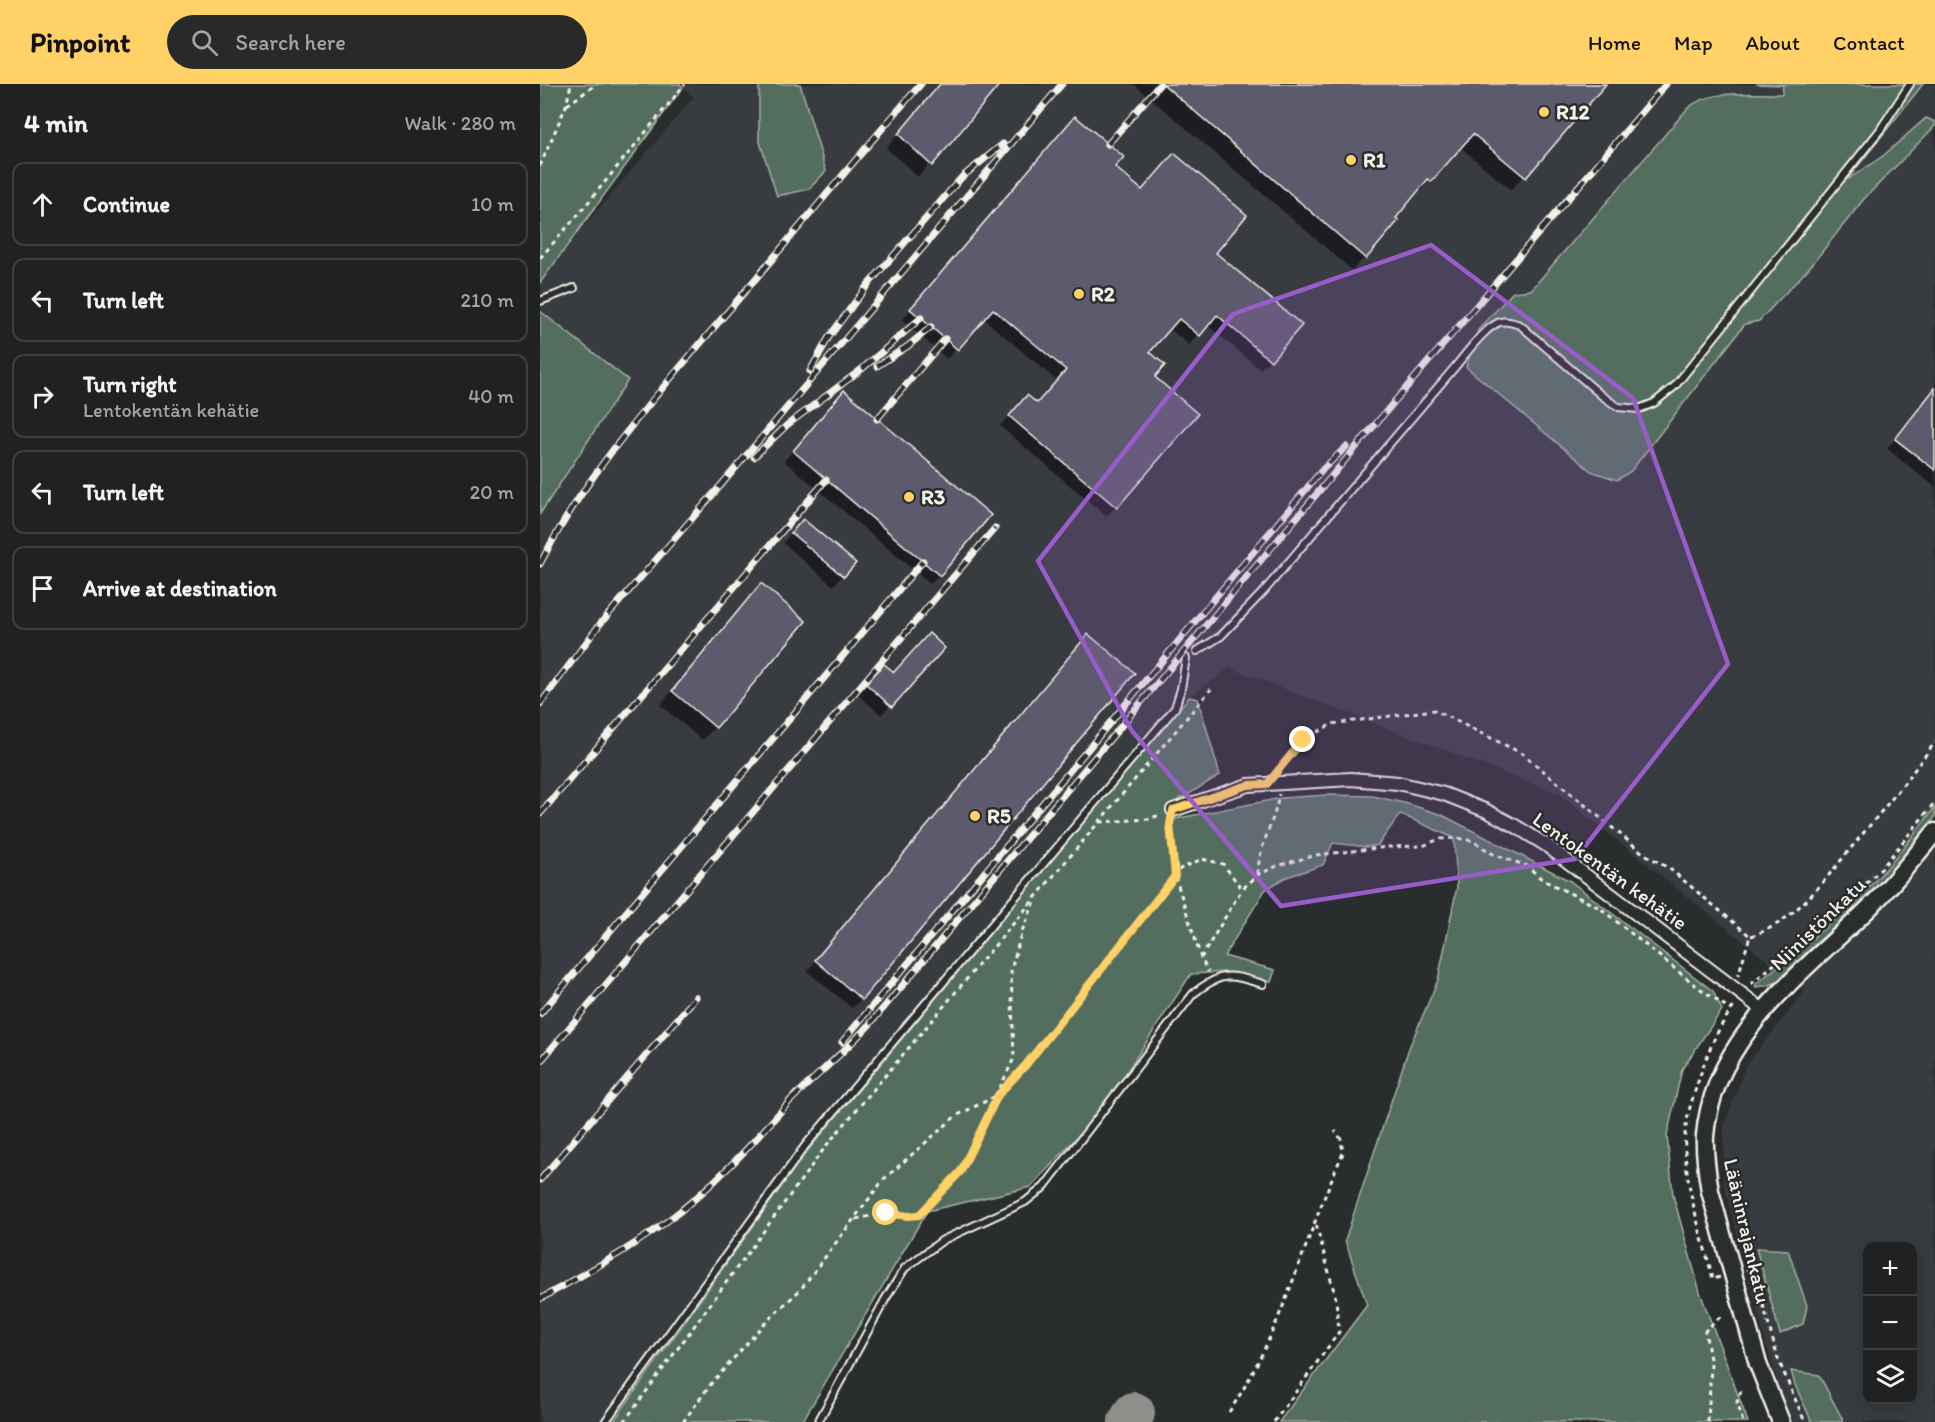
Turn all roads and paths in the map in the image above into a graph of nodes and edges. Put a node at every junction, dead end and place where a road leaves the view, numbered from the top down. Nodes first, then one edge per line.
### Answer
1 (571, 84) edge
2 (597, 84) edge
3 (685, 84) edge
4 (1910, 84) edge
5 (566, 106) junction
6 (540, 166) edge
7 (540, 258) edge
8 (574, 288) dead end
9 (540, 301) edge
10 (1197, 651) dead end
11 (1186, 658) dead end
12 (1211, 689) dead end
13 (1935, 742) edge
14 (1267, 784) junction
15 (1280, 784) junction
16 (1935, 802) edge
17 (1173, 810) junction
18 (1100, 822) junction
19 (1935, 832) edge
20 (1258, 875) junction
21 (1175, 876) junction
22 (1242, 889) junction
23 (1038, 894) junction
24 (1750, 936) junction
25 (1201, 958) junction
26 (1212, 979) junction
27 (1263, 984) dead end
28 (1739, 992) junction
29 (1731, 1010) junction
30 (1764, 1011) junction
31 (1735, 1051) joint
32 (998, 1095) junction
33 (1335, 1131) dead end
34 (1315, 1220) junction
35 (852, 1223) junction
36 (1732, 1274) junction
37 (1721, 1316) dead end
38 (1741, 1392) dead end
39 (1229, 1412) dead end
40 (605, 1422) edge
41 (624, 1422) edge
42 (683, 1422) edge
43 (818, 1422) edge
44 (1274, 1422) edge
45 (1708, 1422) edge
46 (1743, 1422) edge
47 (1781, 1422) edge
48 (1805, 1422) edge

1 - 5 path
2 - 5 path
3 - 7 path
4 - 10 lane
5 - 6 path
8 - 9 lane
11 - 40 lane
12 - 18 path
13 - 24 path
14 - 15 street, Lentokentän kehätie
14 - 17 street, Lentokentän kehätie
14 - 24 path
15 - 20 path
15 - 28 street, Lentokentän kehätie
16 - 28 path
17 - 18 path
17 - 21 path
18 - 23 path
19 - 30 street, Niinistönkatu
20 - 22 path
20 - 29 path
21 - 22 path
21 - 25 path
21 - 32 path
22 - 25 path
23 - 32 path
23 - 41 path
24 - 28 path
25 - 26 path
26 - 27 lane
26 - 43 lane
28 - 29 path
28 - 30 street, Lentokentän kehätie
29 - 36 path
30 - 31 street, Niinistönkatu
31 - 36 street, Lääninrajankatu
32 - 35 path
32 - 35 path
33 - 34 path
34 - 39 path
34 - 44 path
35 - 42 path
36 - 47 street, Lääninrajankatu
36 - 48 path
37 - 45 path
38 - 46 path

